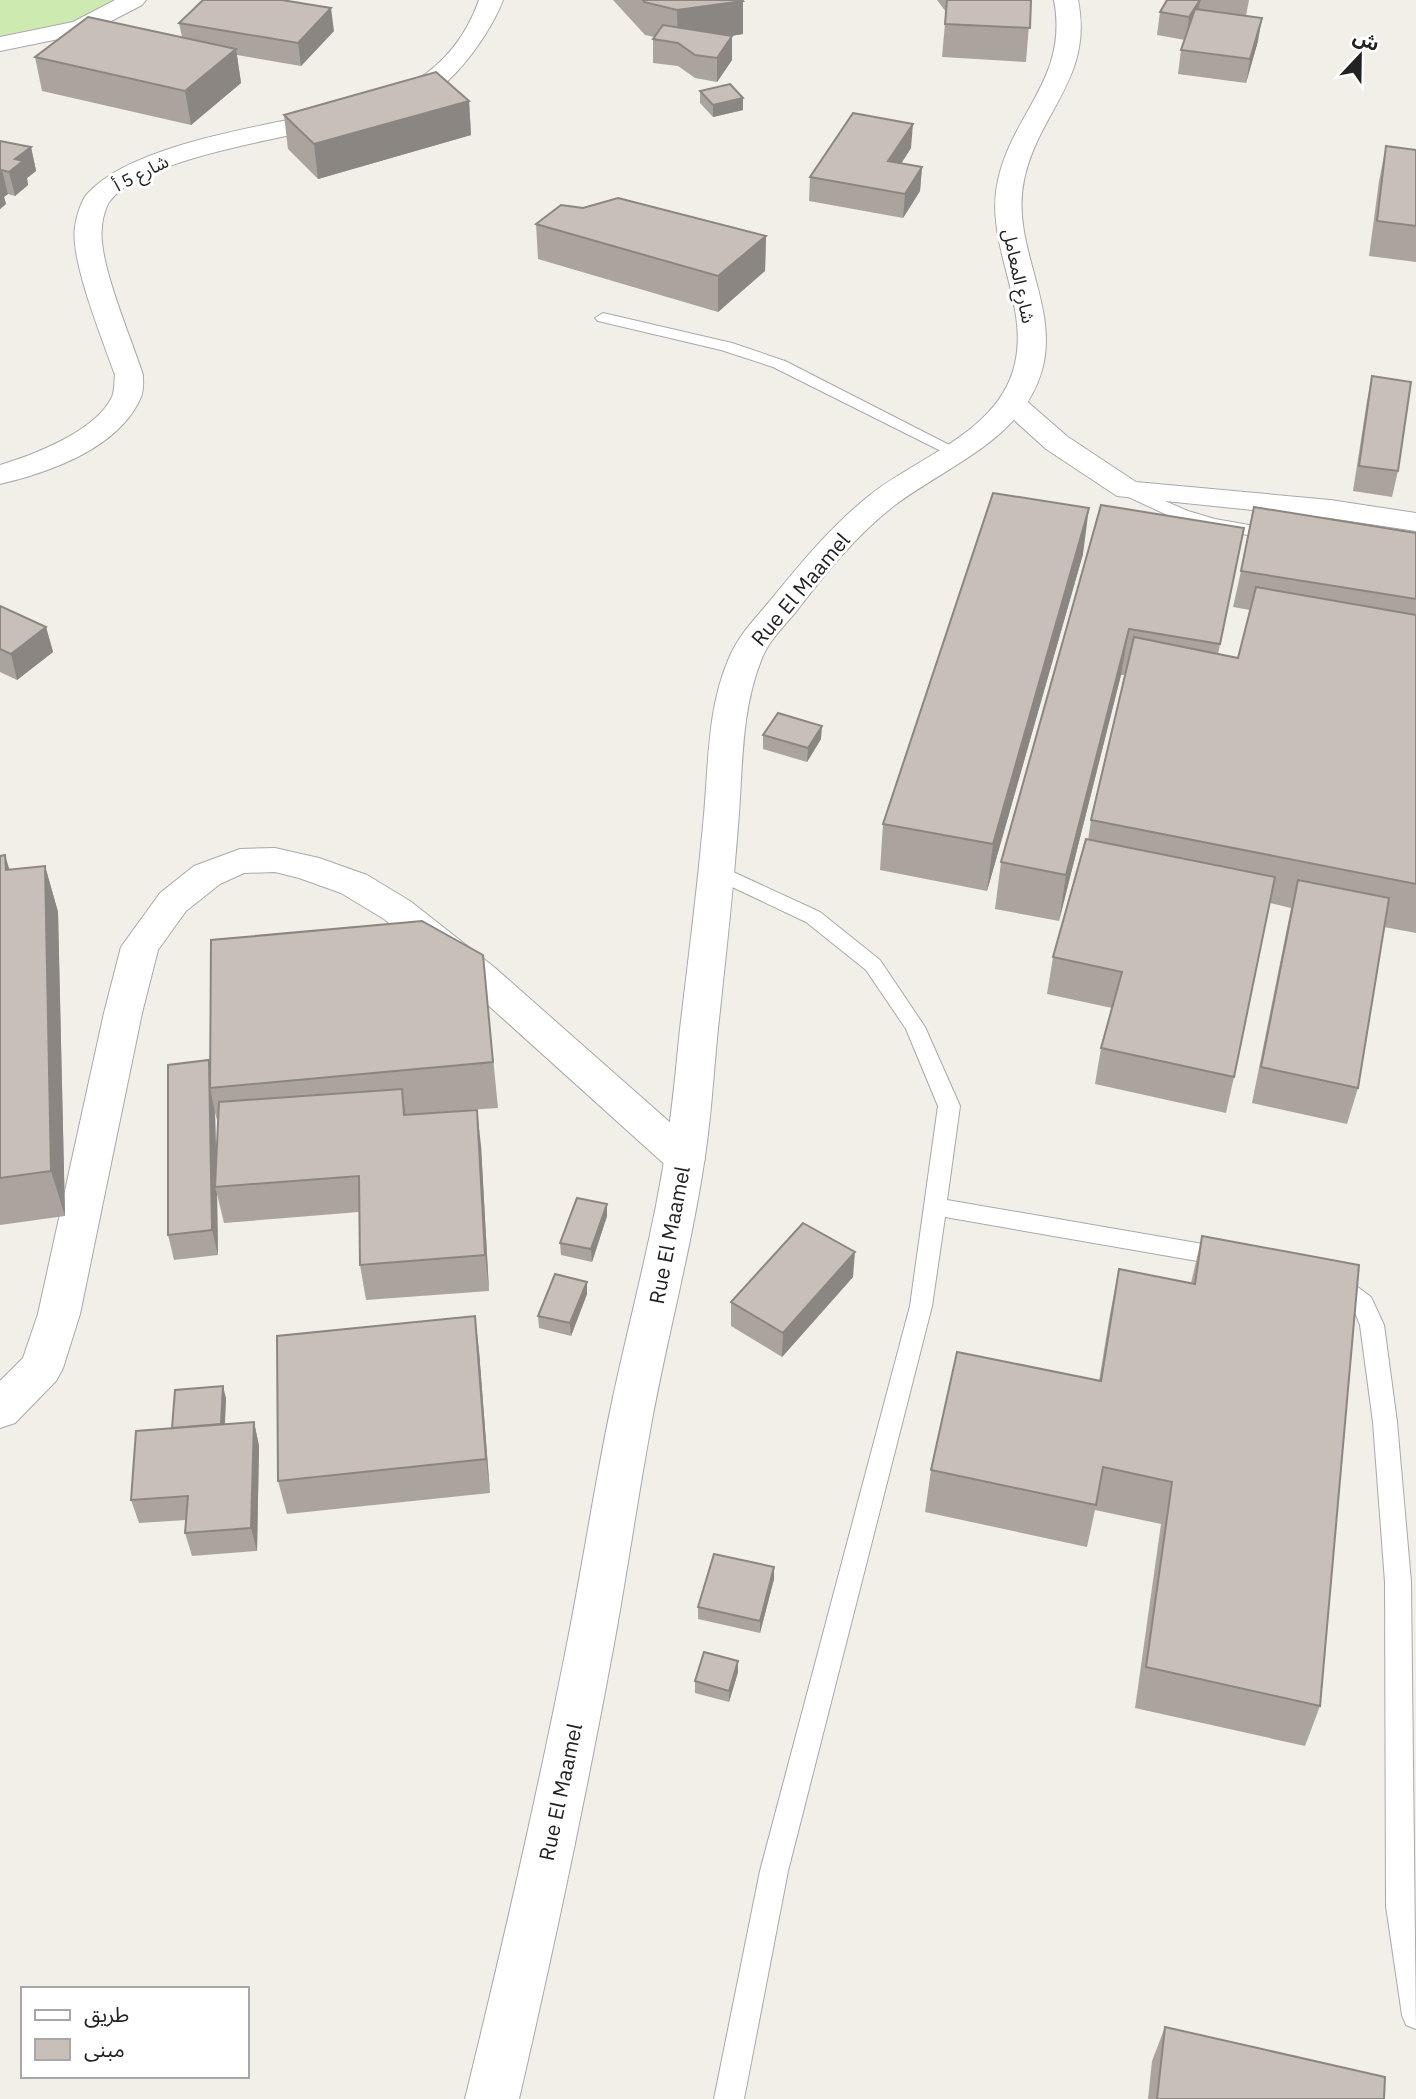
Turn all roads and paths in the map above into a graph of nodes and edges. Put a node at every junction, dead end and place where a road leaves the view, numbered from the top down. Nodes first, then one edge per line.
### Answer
1 (134, 0) edge
2 (491, 0) edge
3 (1066, 0) edge
4 (0, 44) edge
5 (603, 318) dead end
6 (1013, 404) junction
7 (957, 453) junction
8 (0, 475) edge
9 (1128, 489) junction
10 (1416, 522) edge
11 (1294, 538) edge
12 (716, 871) junction
13 (685, 1159) junction
14 (935, 1207) junction
15 (1244, 1260) edge
16 (1311, 1274) edge
17 (0, 1410) edge
18 (1416, 2015) edge
19 (492, 2099) edge
20 (729, 2099) edge

1 - 4 street
2 - 8 street, شارع 5 أ
3 - 6 street, شارع المعامل
5 - 7 lane
6 - 7 street, شارع المعامل
6 - 9 street
7 - 12 street, Rue El Maamel
9 - 10 street
9 - 11 lane
12 - 13 street, Rue El Maamel
12 - 14 lane
13 - 17 street
13 - 19 street, Rue El Maamel
14 - 15 lane
14 - 20 lane
16 - 18 lane

